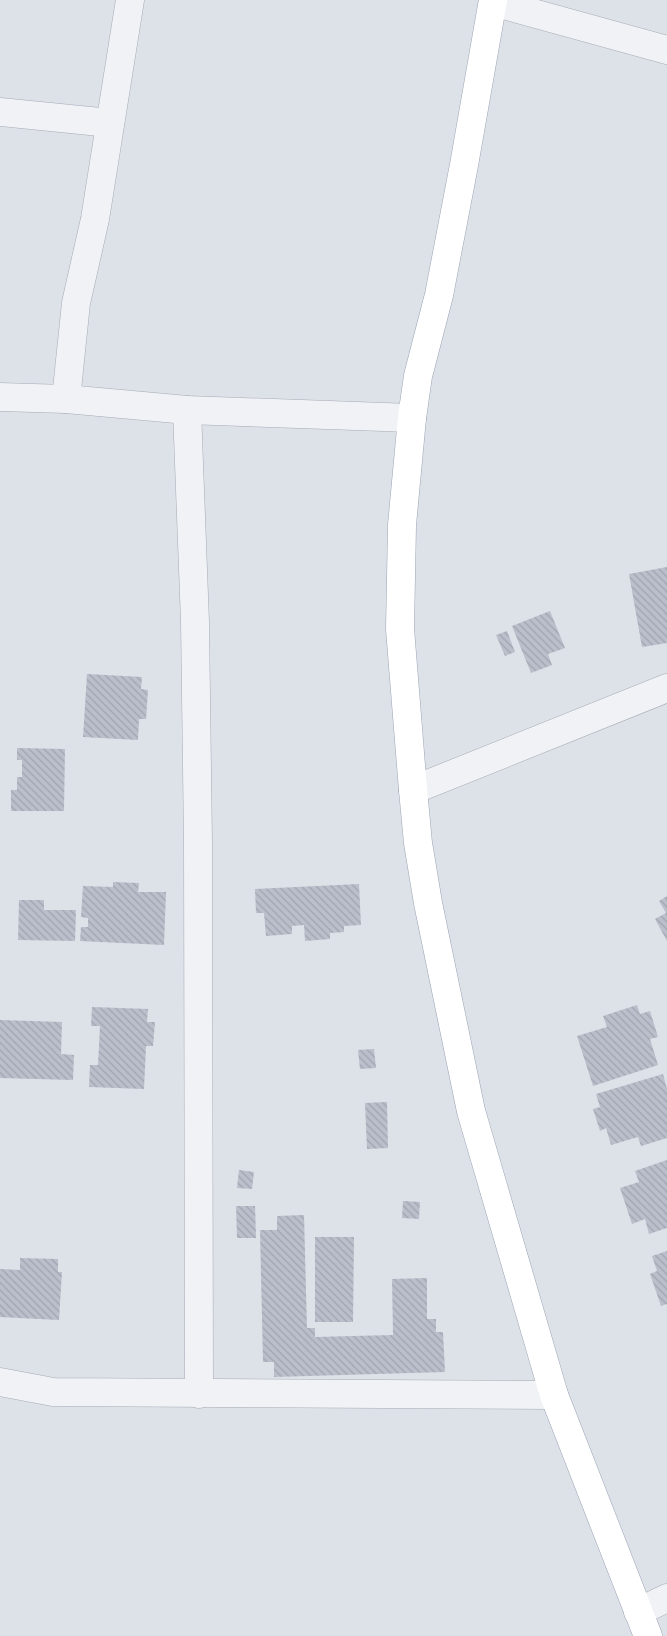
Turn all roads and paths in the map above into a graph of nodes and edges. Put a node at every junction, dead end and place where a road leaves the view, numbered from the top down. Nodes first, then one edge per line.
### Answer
1 (130, 0) edge
2 (493, 1) edge
3 (667, 50) edge
4 (0, 112) edge
5 (110, 123) junction
6 (0, 397) edge
7 (66, 399) junction
8 (187, 410) junction
9 (412, 418) junction
10 (667, 688) edge
11 (413, 790) junction
12 (0, 1382) edge
13 (199, 1394) junction
14 (554, 1395) junction
15 (667, 1598) edge
16 (643, 1624) edge

1 - 5 street
2 - 3 street
2 - 9 main road
4 - 5 street
5 - 7 street
6 - 7 street
7 - 8 street
8 - 9 street
8 - 13 street
9 - 11 main road
10 - 11 street
11 - 14 main road
12 - 13 street
13 - 14 street
14 - 16 main road
15 - 16 street

